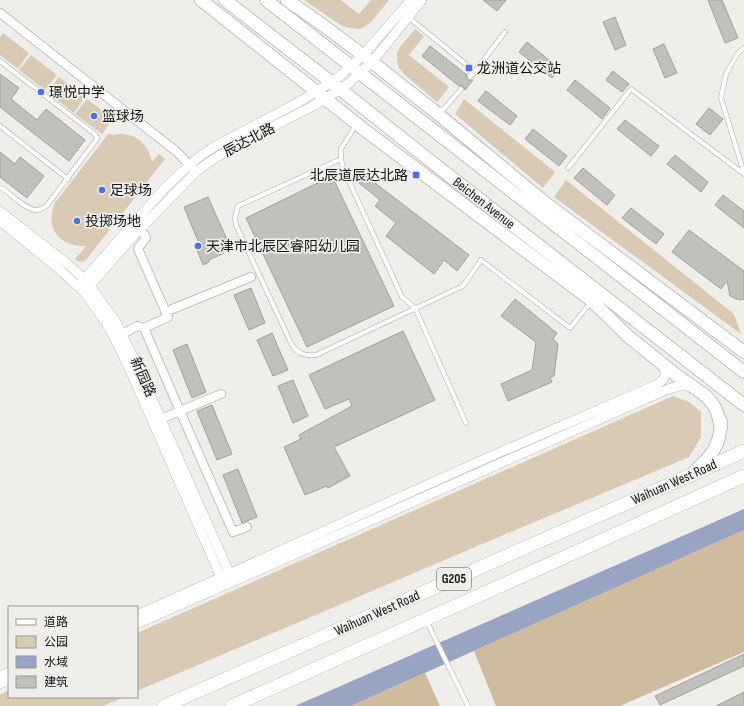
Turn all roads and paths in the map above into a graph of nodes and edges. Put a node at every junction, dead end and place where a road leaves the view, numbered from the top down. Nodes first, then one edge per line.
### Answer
1 (201, 0) edge
2 (225, 0) edge
3 (266, 0) edge
4 (287, 0) edge
5 (411, 0) edge
6 (422, 0) edge
7 (0, 13) edge
8 (405, 14) junction
9 (505, 32) dead end
10 (744, 48) edge
11 (367, 59) junction
12 (0, 61) edge
13 (356, 69) junction
14 (336, 86) junction
15 (461, 89) dead end
16 (321, 95) junction
17 (433, 110) junction
18 (356, 124) junction
19 (0, 126) edge
20 (341, 159) junction
21 (189, 165) junction
22 (568, 168) dead end
23 (196, 172) junction
24 (744, 174) edge
25 (68, 179) junction
26 (0, 188) edge
27 (0, 210) edge
28 (0, 221) edge
29 (135, 227) junction
30 (251, 276) dead end
31 (84, 286) junction
32 (595, 296) junction
33 (415, 308) junction
34 (165, 312) junction
35 (144, 328) junction
36 (123, 334) junction
37 (743, 350) edge
38 (663, 364) junction
39 (696, 367) junction
40 (744, 372) edge
41 (696, 388) junction
42 (221, 394) dead end
43 (744, 405) edge
44 (180, 411) junction
45 (157, 421) junction
46 (466, 423) dead end
47 (721, 427) junction
48 (744, 451) edge
49 (691, 475) junction
50 (744, 476) edge
51 (248, 527) dead end
52 (227, 579) junction
53 (138, 615) edge
54 (425, 618) junction
55 (138, 624) edge
56 (164, 706) edge
57 (232, 706) edge
58 (468, 706) edge

1 - 16 main road
2 - 14 main road, Beichen Avenue
3 - 13 main road, Beichen Avenue
4 - 11 main road
5 - 8 street, 辰达北路
6 - 8 street, 辰达北路
7 - 21 street
8 - 9 lane
8 - 11 street, 辰达北路
10 - 24 lane
11 - 13 street, 辰达北路
11 - 17 main road
12 - 25 lane
13 - 14 street, 辰达北路
13 - 40 main road, Beichen Avenue
14 - 16 street, 辰达北路
14 - 32 main road, Beichen Avenue
15 - 17 lane
16 - 18 main road
16 - 21 street, 辰达北路
16 - 23 street, 辰达北路
17 - 37 main road
18 - 20 lane
18 - 32 main road
19 - 25 lane
20 - 33 lane
20 - 33 lane
21 - 23 street
21 - 29 street, 辰达北路
22 - 24 lane
23 - 29 street, 辰达北路
25 - 26 lane
27 - 31 street, 新园路
28 - 31 street, 新园路
29 - 31 street, 辰达北路
29 - 34 street
30 - 34 street
31 - 36 street, 新园路
31 - 45 street, 新园路
32 - 33 lane
32 - 38 main road
32 - 39 main road, Beichen Avenue
33 - 46 lane
34 - 35 street
35 - 36 street
35 - 44 street
36 - 45 street, 新园路
38 - 41 main road
38 - 52 street
39 - 43 main road, Beichen Avenue
39 - 47 main road
41 - 47 main road
41 - 52 street
42 - 44 street
44 - 45 street
44 - 51 street
45 - 52 street, 新园路
47 - 49 main road
48 - 49 highway, Waihuan West Road / G205
49 - 56 highway, Waihuan West Road / G205
50 - 54 highway, Waihuan West Road / G205
52 - 53 street
52 - 55 street
54 - 57 highway, Waihuan West Road / G205
54 - 58 lane

